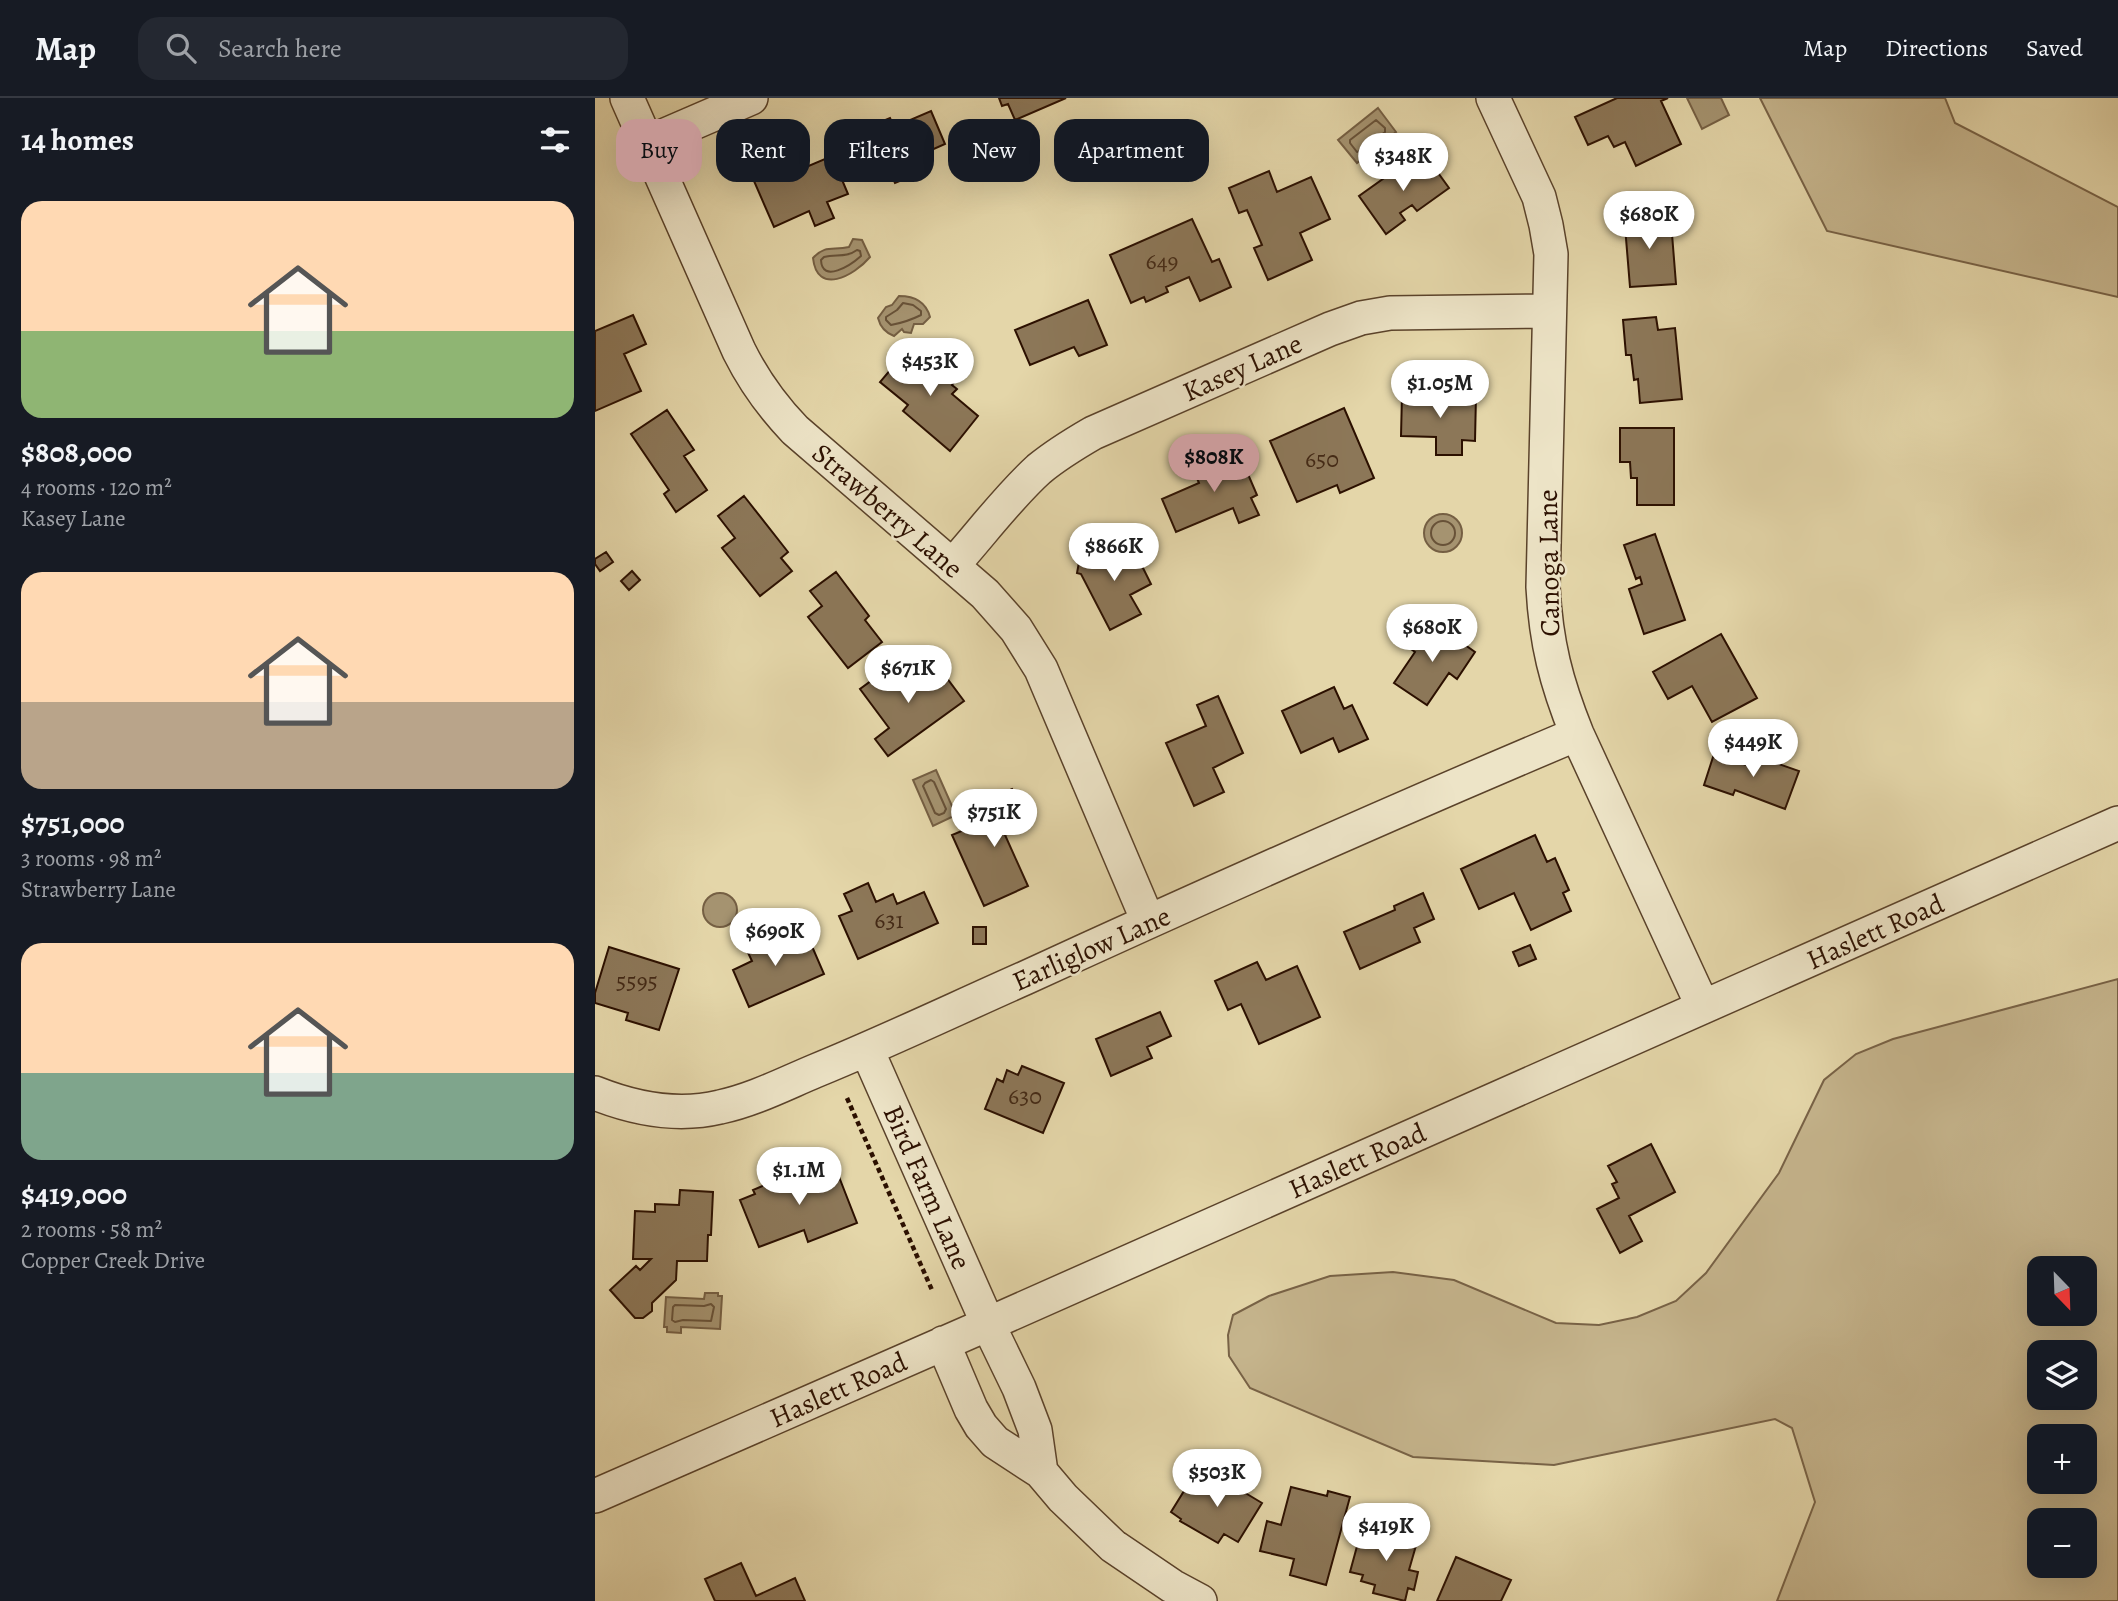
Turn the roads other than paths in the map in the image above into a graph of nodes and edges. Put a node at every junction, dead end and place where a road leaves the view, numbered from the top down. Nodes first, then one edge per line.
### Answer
1 (627, 98) edge
2 (751, 98) edge
3 (1493, 98) edge
4 (636, 119) edge
5 (702, 119) edge
6 (664, 182) edge
7 (1548, 311) junction
8 (953, 566) junction
9 (1577, 734) junction
10 (2118, 823) edge
11 (1148, 922) junction
12 (1703, 1007) junction
13 (867, 1050) junction
14 (595, 1093) edge
15 (988, 1324) junction
16 (943, 1343) junction
17 (1041, 1472) junction
18 (595, 1496) edge
19 (1200, 1601) edge

1 - 4 street, Strawberry Lane
2 - 5 street
3 - 7 street, Canoga Lane
6 - 8 street, Strawberry Lane
7 - 8 street, Kasey Lane
7 - 9 street, Canoga Lane
8 - 11 street, Strawberry Lane
9 - 11 street, Earliglow Lane
9 - 12 street, Canoga Lane
10 - 12 street, Haslett Road
11 - 13 street, Earliglow Lane
12 - 15 street, Haslett Road
13 - 14 street, Earliglow Lane
13 - 15 street, Bird Farm Lane
15 - 16 street, Haslett Road
15 - 17 street, Bird Farm Lane
16 - 17 street
16 - 18 street, Haslett Road
17 - 19 street

